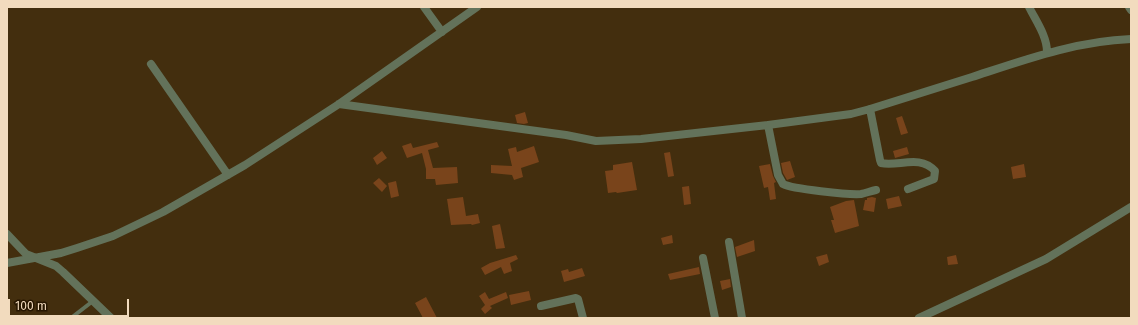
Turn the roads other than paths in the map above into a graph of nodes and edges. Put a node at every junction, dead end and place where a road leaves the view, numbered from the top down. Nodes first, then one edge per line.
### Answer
1 (424, 7) edge
2 (477, 7) edge
3 (1029, 7) edge
4 (1129, 7) edge
5 (1131, 10) edge
6 (442, 32) junction
7 (1131, 39) edge
8 (1047, 52) junction
9 (151, 64) dead end
10 (340, 104) junction
11 (870, 109) junction
12 (768, 125) junction
13 (228, 175) junction
14 (908, 189) dead end
15 (876, 190) dead end
16 (1131, 207) edge
17 (7, 234) edge
18 (729, 242) dead end
19 (34, 258) junction
20 (703, 258) dead end
21 (7, 263) edge
22 (93, 301) junction
23 (541, 306) dead end
24 (71, 318) edge
25 (111, 318) edge
26 (583, 318) edge
27 (715, 318) edge
28 (742, 318) edge
29 (919, 318) edge

1 - 6 street
2 - 6 street
3 - 8 street
4 - 5 street
6 - 10 street
7 - 8 street
8 - 11 street
9 - 13 street
10 - 12 street
10 - 13 street
11 - 12 street
11 - 14 street
12 - 15 street
13 - 19 street
16 - 29 street
17 - 19 street
18 - 28 street
19 - 21 street
19 - 22 street
20 - 27 street
22 - 24 lane
22 - 25 street
23 - 26 street

